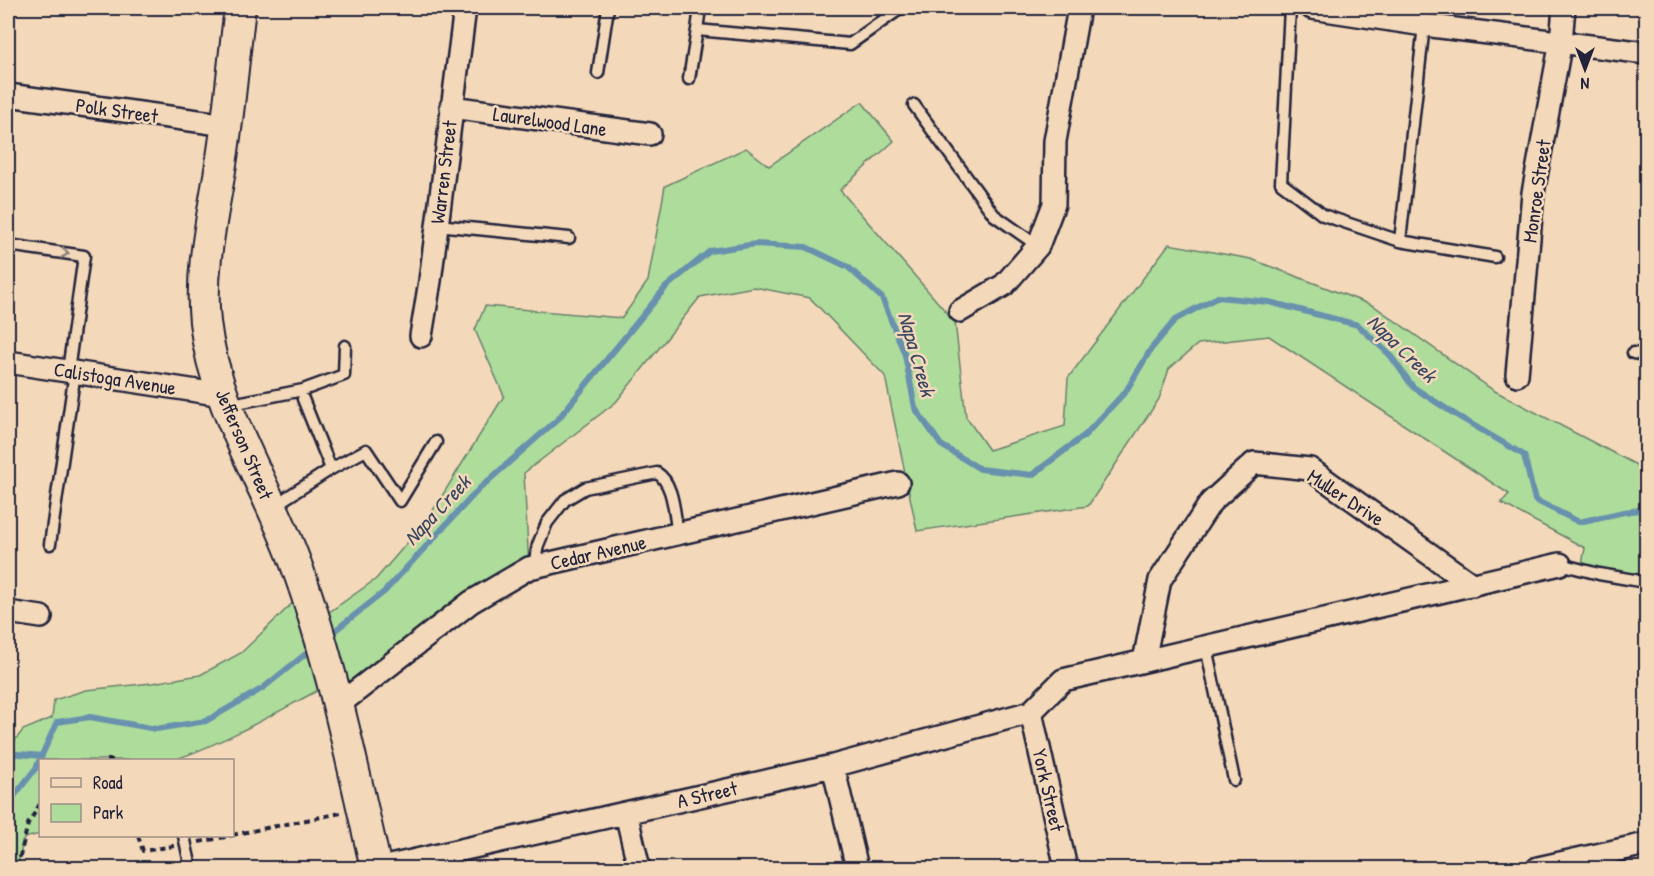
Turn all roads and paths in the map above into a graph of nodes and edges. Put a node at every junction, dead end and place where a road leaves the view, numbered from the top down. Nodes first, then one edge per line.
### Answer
1 (240, 8) edge
2 (465, 8) edge
3 (608, 8) edge
4 (700, 8) edge
5 (901, 8) edge
6 (1079, 8) edge
7 (1290, 8) edge
8 (1312, 8) edge
9 (1564, 8) edge
10 (1424, 25) junction
11 (697, 30) junction
12 (1561, 41) junction
13 (1647, 52) edge
14 (598, 73) dead end
15 (689, 79) dead end
16 (8, 95) edge
17 (914, 105) dead end
18 (451, 107) junction
19 (227, 125) junction
20 (650, 135) dead end
21 (437, 225) junction
22 (569, 238) dead end
23 (1400, 241) junction
24 (8, 245) edge
25 (1038, 246) junction
26 (1495, 257) dead end
27 (960, 311) dead end
28 (421, 336) dead end
29 (345, 346) dead end
30 (1633, 353) dead end
31 (1647, 355) edge
32 (8, 362) edge
33 (71, 372) junction
34 (1517, 375) dead end
35 (303, 399) dead end
36 (225, 400) junction
37 (436, 442) dead end
38 (332, 469) junction
39 (898, 483) dead end
40 (272, 507) junction
41 (678, 533) junction
42 (50, 544) dead end
43 (1560, 564) joint
44 (534, 566) junction
45 (1647, 582) edge
46 (1473, 585) junction
47 (8, 612) edge
48 (40, 617) dead end
49 (1206, 647) junction
50 (1144, 661) junction
51 (337, 706) junction
52 (1031, 712) junction
53 (833, 766) junction
54 (1234, 780) dead end
55 (39, 806) edge
56 (362, 809) junction
57 (626, 813) junction
58 (234, 835) edge
59 (184, 837) edge
60 (1647, 844) edge
61 (17, 868) edge
62 (191, 868) edge
63 (379, 868) edge
64 (639, 868) edge
65 (857, 868) edge
66 (1066, 868) edge
67 (1538, 868) edge

1 - 19 main road, Jefferson Street
2 - 18 street, Warren Street
3 - 14 lane
4 - 11 lane
5 - 11 lane
6 - 25 street
7 - 23 lane
8 - 10 street
9 - 12 street, Monroe Street
10 - 12 street
10 - 23 lane
11 - 15 lane
12 - 13 street
12 - 34 street, Monroe Street
16 - 19 street, Polk Street
17 - 25 lane
18 - 20 street, Laurelwood Lane
18 - 21 street, Warren Street
19 - 36 main road, Jefferson Street
21 - 22 lane
21 - 28 street, Warren Street
23 - 26 lane
24 -> 33 lane
25 - 27 street
29 - 36 lane
30 - 31 lane
32 - 33 street, Calistoga Avenue
33 - 36 street, Calistoga Avenue
33 - 42 lane
35 - 38 lane
36 - 40 main road, Jefferson Street
37 - 38 lane
38 - 40 lane
39 - 41 street, Cedar Avenue
40 - 51 main road, Jefferson Street
41 - 44 street, Cedar Avenue
41 - 44 lane
43 - 45 lane
43 - 46 street
44 - 51 street, Cedar Avenue
46 - 49 street
46 - 50 street, Muller Drive
47 - 48 street
49 - 50 street
49 - 54 lane
50 - 52 street
51 - 56 main road, Jefferson Street
52 - 53 street, A Street
52 - 66 street, York Street
53 - 57 street, A Street
53 - 65 street
55 - 61 path
56 - 58 path
56 - 63 main road, Jefferson Street
57 - 63 street, A Street
57 - 64 street
59 - 62 lane
60 - 67 street

